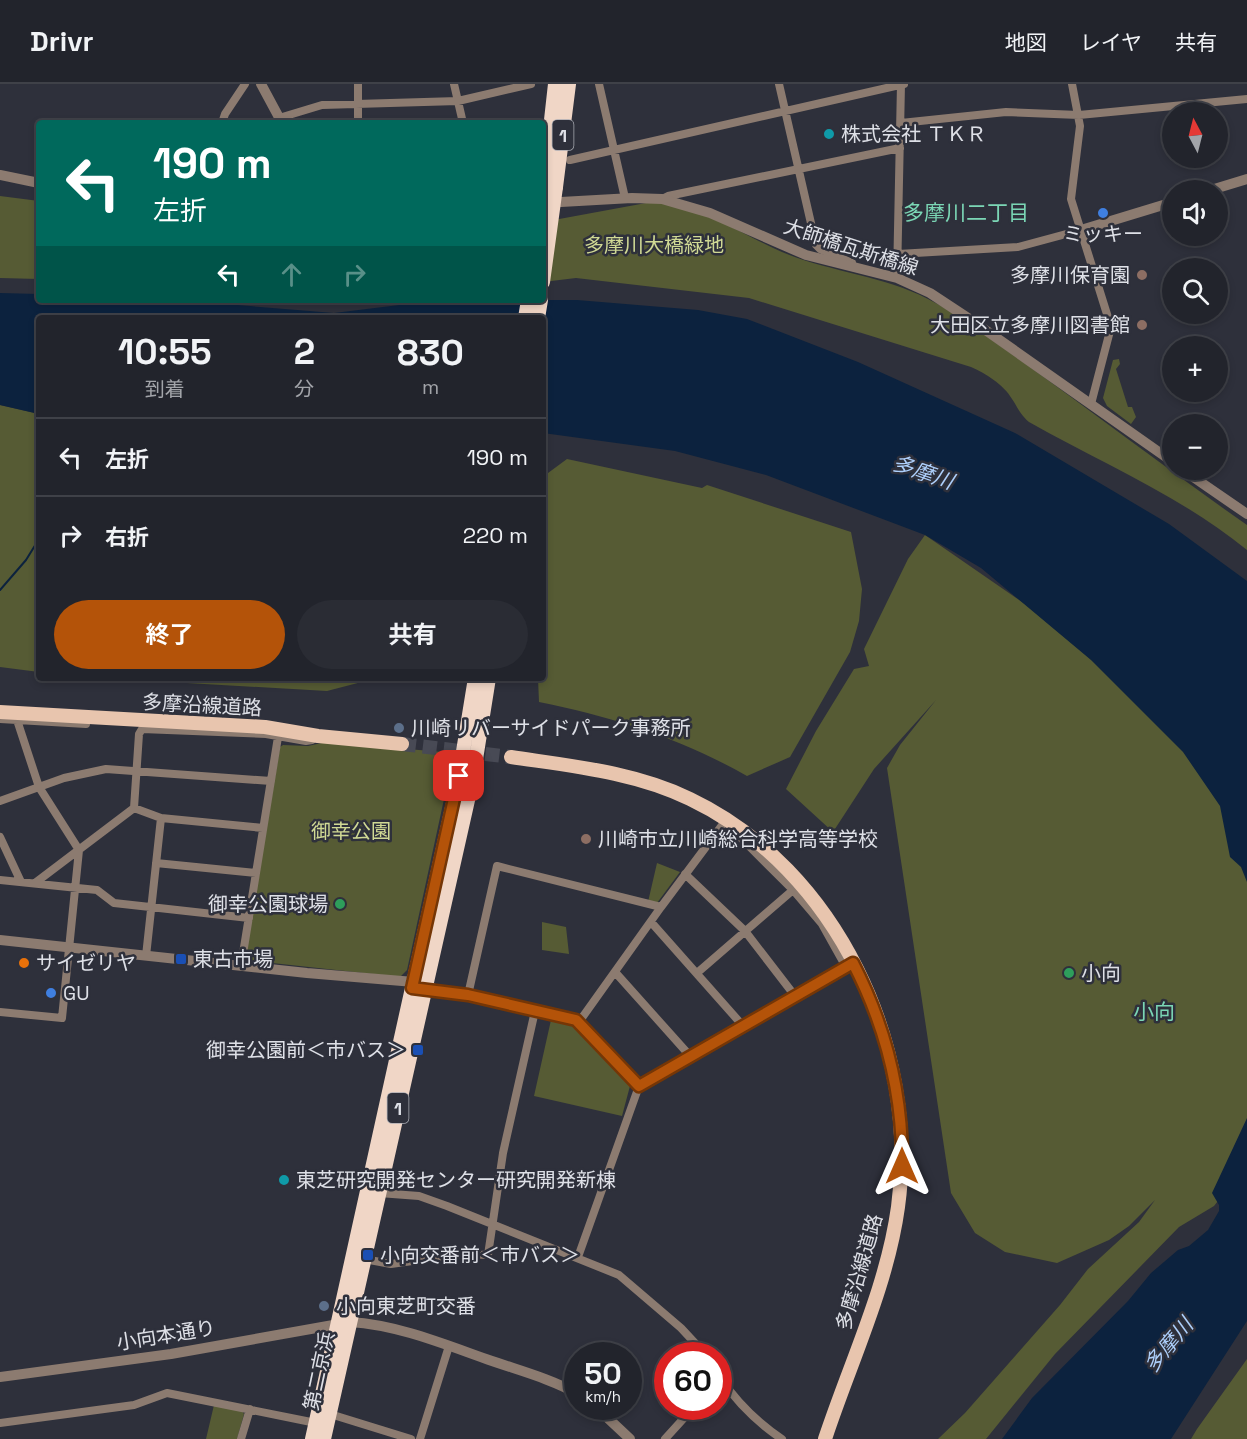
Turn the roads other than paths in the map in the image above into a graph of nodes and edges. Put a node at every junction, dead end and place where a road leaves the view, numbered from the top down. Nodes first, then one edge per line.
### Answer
1 (245, 84) edge
2 (261, 84) edge
3 (358, 84) edge
4 (454, 84) edge
5 (531, 84) edge
6 (555, 84) edge
7 (569, 84) edge
8 (599, 84) edge
9 (779, 84) edge
10 (902, 84) edge
11 (1072, 84) edge
12 (1247, 99) edge
13 (458, 100) junction
14 (358, 104) junction
15 (785, 110) junction
16 (1078, 116) junction
17 (223, 120) edge
18 (279, 120) edge
19 (283, 120) edge
20 (358, 120) edge
21 (462, 120) edge
22 (901, 123) junction
23 (614, 148) junction
24 (900, 148) junction
25 (570, 160) dead end
26 (799, 170) junction
27 (0, 175) edge
28 (1247, 179) edge
29 (36, 182) edge
30 (1228, 185) edge
31 (548, 188) edge
32 (625, 198) junction
33 (662, 200) junction
34 (546, 203) edge
35 (1162, 205) edge
36 (546, 226) edge
37 (1081, 230) junction
38 (898, 254) junction
39 (852, 267) junction
40 (897, 278) junction
41 (1091, 404) junction
42 (1162, 454) edge
43 (1198, 480) edge
44 (1247, 514) edge
45 (475, 681) edge
46 (489, 681) edge
47 (0, 712) edge
48 (0, 719) edge
49 (17, 720) junction
50 (86, 724) dead end
51 (315, 736) junction
52 (278, 737) junction
53 (402, 744) tunnel mouth
54 (511, 757) tunnel mouth
55 (135, 771) junction
56 (271, 781) junction
57 (39, 787) junction
58 (0, 801) edge
59 (134, 808) junction
60 (161, 818) junction
61 (726, 820) junction
62 (263, 828) junction
63 (0, 837) edge
64 (79, 850) junction
65 (156, 863) junction
66 (256, 873) junction
67 (686, 874) junction
68 (0, 880) edge
69 (21, 882) junction
70 (35, 883) junction
71 (75, 887) junction
72 (793, 890) junction
73 (151, 907) junction
74 (661, 907) junction
75 (249, 918) junction
76 (651, 922) junction
77 (745, 932) junction
78 (0, 940) edge
79 (69, 948) junction
80 (146, 956) junction
81 (850, 965) junction
82 (241, 966) junction
83 (615, 972) junction
84 (697, 973) junction
85 (422, 986) junction
86 (468, 995) junction
87 (795, 996) junction
88 (535, 1011) junction
89 (0, 1012) edge
90 (579, 1022) junction
91 (744, 1027) junction
92 (691, 1057) junction
93 (639, 1086) junction
94 (379, 1193) junction
95 (492, 1224) junction
96 (579, 1257) junction
97 (364, 1259) junction
98 (344, 1322) junction
99 (694, 1342) edge
100 (449, 1346) junction
101 (0, 1377) edge
102 (564, 1388) edge
103 (732, 1395) edge
104 (250, 1409) junction
105 (321, 1418) junction
106 (610, 1420) edge
107 (682, 1420) edge
108 (0, 1423) edge
109 (241, 1439) edge
110 (312, 1439) edge
111 (324, 1439) edge
112 (411, 1439) edge
113 (420, 1439) edge
114 (630, 1439) edge
115 (665, 1439) edge
116 (782, 1439) edge
117 (825, 1439) edge

1 - 17 street
2 - 18 street
3 - 14 street
4 - 13 street
5 - 13 street
6 - 31 highway, 1
7 - 31 highway, 1
8 - 23 street
9 - 15 street
10 - 15 street
10 - 22 street
11 - 16 street
12 - 16 street
13 - 14 street
13 - 21 street
14 - 19 street
14 - 20 street
15 - 23 street
15 - 26 street
16 - 22 street
16 - 37 street
22 - 24 street
23 - 25 street
23 - 32 street
24 - 26 street
24 - 38 street
26 - 33 street
26 - 39 street
27 - 29 street
28 - 30 street
31 - 36 highway, 1, bridge
32 - 33 street, 大師橋瓦斯橋線
32 - 34 street, 大師橋瓦斯橋線
33 - 39 street, 大師橋瓦斯橋線
35 - 37 street
37 - 38 street
37 - 41 street
38 - 40 street
39 - 40 street, 大師橋瓦斯橋線
40 - 41 street, 大師橋瓦斯橋線
41 - 42 street, 大師橋瓦斯橋線
43 - 44 street
45 - 85 highway, 第二京浜 / 1, bridge
46 - 85 highway, 第二京浜 / 1, bridge
47 - 51 main road, 多摩沿線道路
48 - 49 street
49 - 50 street
49 - 57 street
51 - 52 street
51 - 53 main road, 多摩沿線道路
52 - 55 street
52 - 56 street
54 - 61 main road, 多摩沿線道路
55 - 56 street
55 - 57 street
55 - 59 street
56 - 62 street
57 - 58 street
57 - 64 street
59 - 60 street
59 - 64 street
60 - 62 street
60 - 65 street
61 - 67 street
61 - 72 street
61 - 81 main road, 多摩沿線道路
62 - 66 street
63 - 69 street
64 - 70 street
64 - 71 street
65 - 66 street
65 - 73 street
66 - 75 street
67 - 74 street
67 - 77 street
68 - 69 street
69 - 70 street
70 - 71 street
71 - 73 street
71 - 79 street
72 - 77 street
72 - 81 street
73 - 75 street
73 - 80 street
74 - 76 street
74 - 86 street
75 - 82 street
76 - 83 street
76 - 84 street
77 - 84 street
77 - 87 street
78 - 79 street
79 - 80 street
79 - 89 street
80 - 82 street
81 - 87 street
81 - 117 main road, 多摩沿線道路
82 - 85 street
83 - 90 street
83 - 92 street
84 - 91 street
85 - 86 street
85 - 94 highway, 第二京浜 / 1
85 - 98 highway, 第二京浜 / 1
86 - 88 street
87 - 91 street
88 - 90 street
88 - 95 street
90 - 93 street
91 - 92 street
92 - 93 street
93 - 96 street
94 - 95 street
94 - 97 highway, 第二京浜 / 1
95 - 96 street
95 - 97 street
96 - 99 street
97 - 98 highway, 第二京浜 / 1
98 - 100 street, 小向本通り
98 - 101 street, 小向本通り
98 - 105 highway, 第二京浜 / 1
98 - 105 highway, 第二京浜 / 1
100 - 102 street, 小向本通り
100 - 113 street
103 - 116 street
104 - 105 street
104 - 108 street
104 - 109 street
105 - 110 highway, 第二京浜 / 1
105 - 111 highway, 第二京浜 / 1
105 - 112 street
106 - 114 street
107 - 115 street

